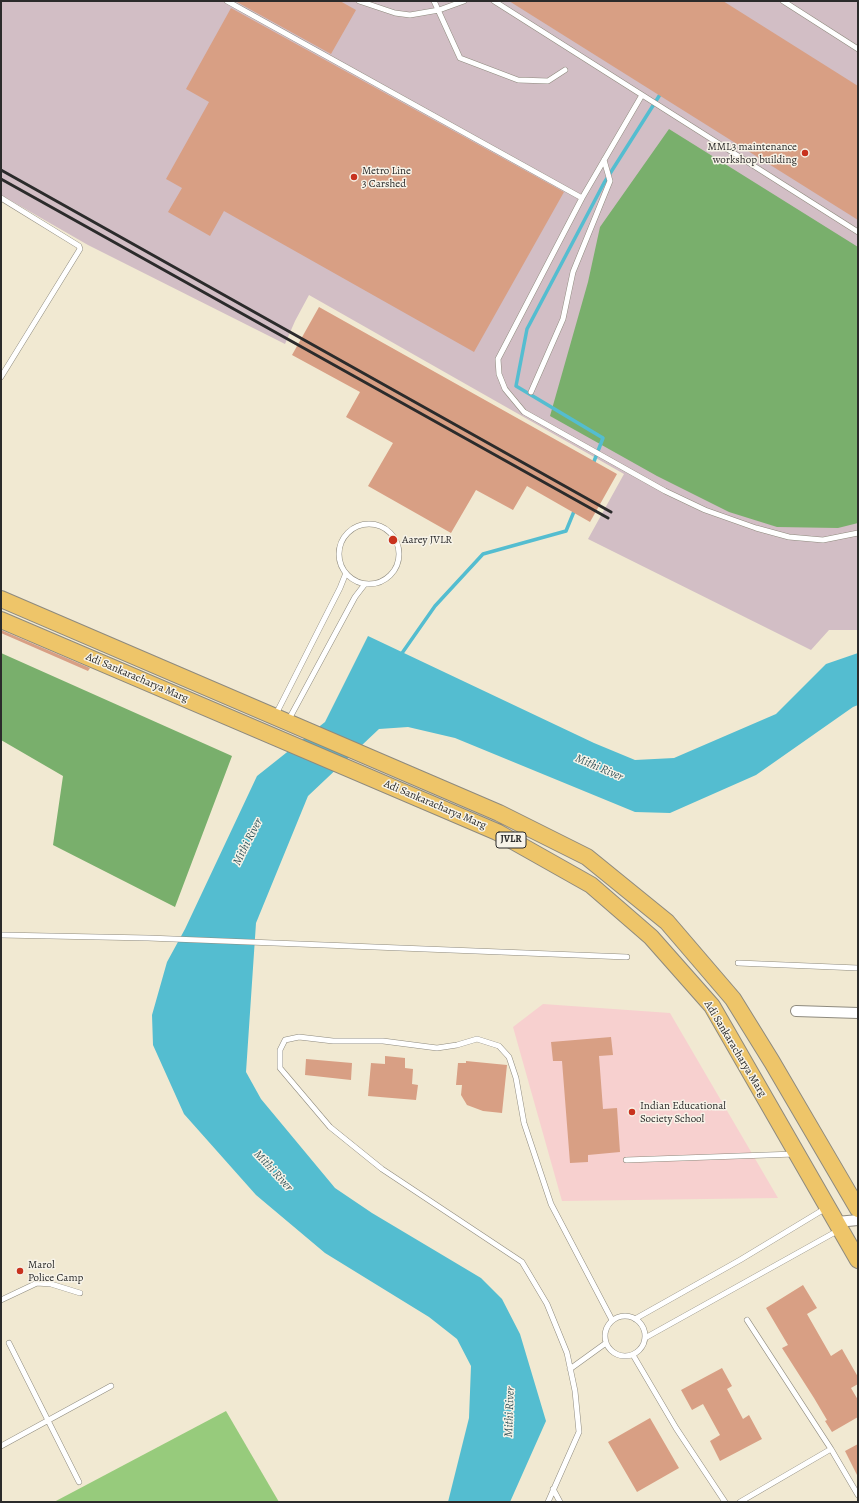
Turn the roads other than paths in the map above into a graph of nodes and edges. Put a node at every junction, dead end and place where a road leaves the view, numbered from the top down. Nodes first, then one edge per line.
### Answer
1 (227, 1) edge
2 (359, 1) edge
3 (434, 1) edge
4 (464, 1) edge
5 (494, 1) edge
6 (783, 1) edge
7 (502, 3) edge
8 (439, 10) junction
9 (858, 49) edge
10 (565, 70) dead end
11 (642, 95) junction
12 (604, 160) junction
13 (1, 198) edge
14 (582, 198) junction
15 (858, 232) edge
16 (1, 377) edge
17 (531, 392) dead end
18 (858, 533) edge
19 (346, 573) junction
20 (365, 584) junction
21 (1, 599) edge
22 (1, 620) edge
23 (281, 719) junction
24 (1, 935) edge
25 (627, 957) dead end
26 (738, 963) dead end
27 (858, 968) edge
28 (796, 1012) dead end
29 (858, 1013) edge
30 (798, 1154) junction
31 (626, 1160) dead end
32 (828, 1206) junction
33 (858, 1209) edge
34 (858, 1220) edge
35 (839, 1225) junction
36 (858, 1260) edge
37 (80, 1293) dead end
38 (1, 1300) edge
39 (635, 1319) junction
40 (612, 1320) junction
41 (746, 1320) dead end
42 (645, 1338) junction
43 (9, 1343) dead end
44 (606, 1343) junction
45 (633, 1355) junction
46 (570, 1369) junction
47 (111, 1386) dead end
48 (49, 1421) junction
49 (1, 1446) edge
50 (831, 1449) junction
51 (79, 1482) dead end
52 (553, 1489) junction
53 (858, 1495) edge
54 (548, 1502) edge
55 (560, 1502) edge
56 (725, 1502) edge
57 (740, 1502) edge

1 - 14 lane
2 - 8 lane
3 - 8 lane
4 - 8 lane
5 - 7 lane
6 - 9 lane
7 - 11 lane
8 - 10 lane
11 - 12 lane
11 - 15 lane
12 - 14 lane
12 - 17 lane
13 - 16 lane
14 - 18 lane
19 - 20 lane
19 - 20 lane
19 - 23 lane
20 - 23 lane
21 - 23 main road, Adi Sankaracharya Marg / JVLR
22 - 30 main road, Adi Sankaracharya Marg / JVLR
23 - 33 main road, Adi Sankaracharya Marg / JVLR
24 - 25 lane
26 - 27 lane
28 - 29 street
30 - 31 lane
30 - 32 main road, Adi Sankaracharya Marg / JVLR
32 - 35 main road, Adi Sankaracharya Marg / JVLR
32 - 39 lane
34 - 35 street
35 - 36 main road, Adi Sankaracharya Marg / JVLR
35 - 42 lane
37 - 38 lane
39 - 40 lane
39 - 42 lane
40 - 44 lane
40 - 46 lane
41 - 50 lane
42 - 45 lane
43 - 48 lane
44 - 45 lane
44 - 46 lane
45 - 56 lane
46 - 52 lane
47 - 48 lane
48 - 49 lane
48 - 51 lane
50 - 53 lane
50 - 57 lane
52 - 54 lane
52 - 55 lane

